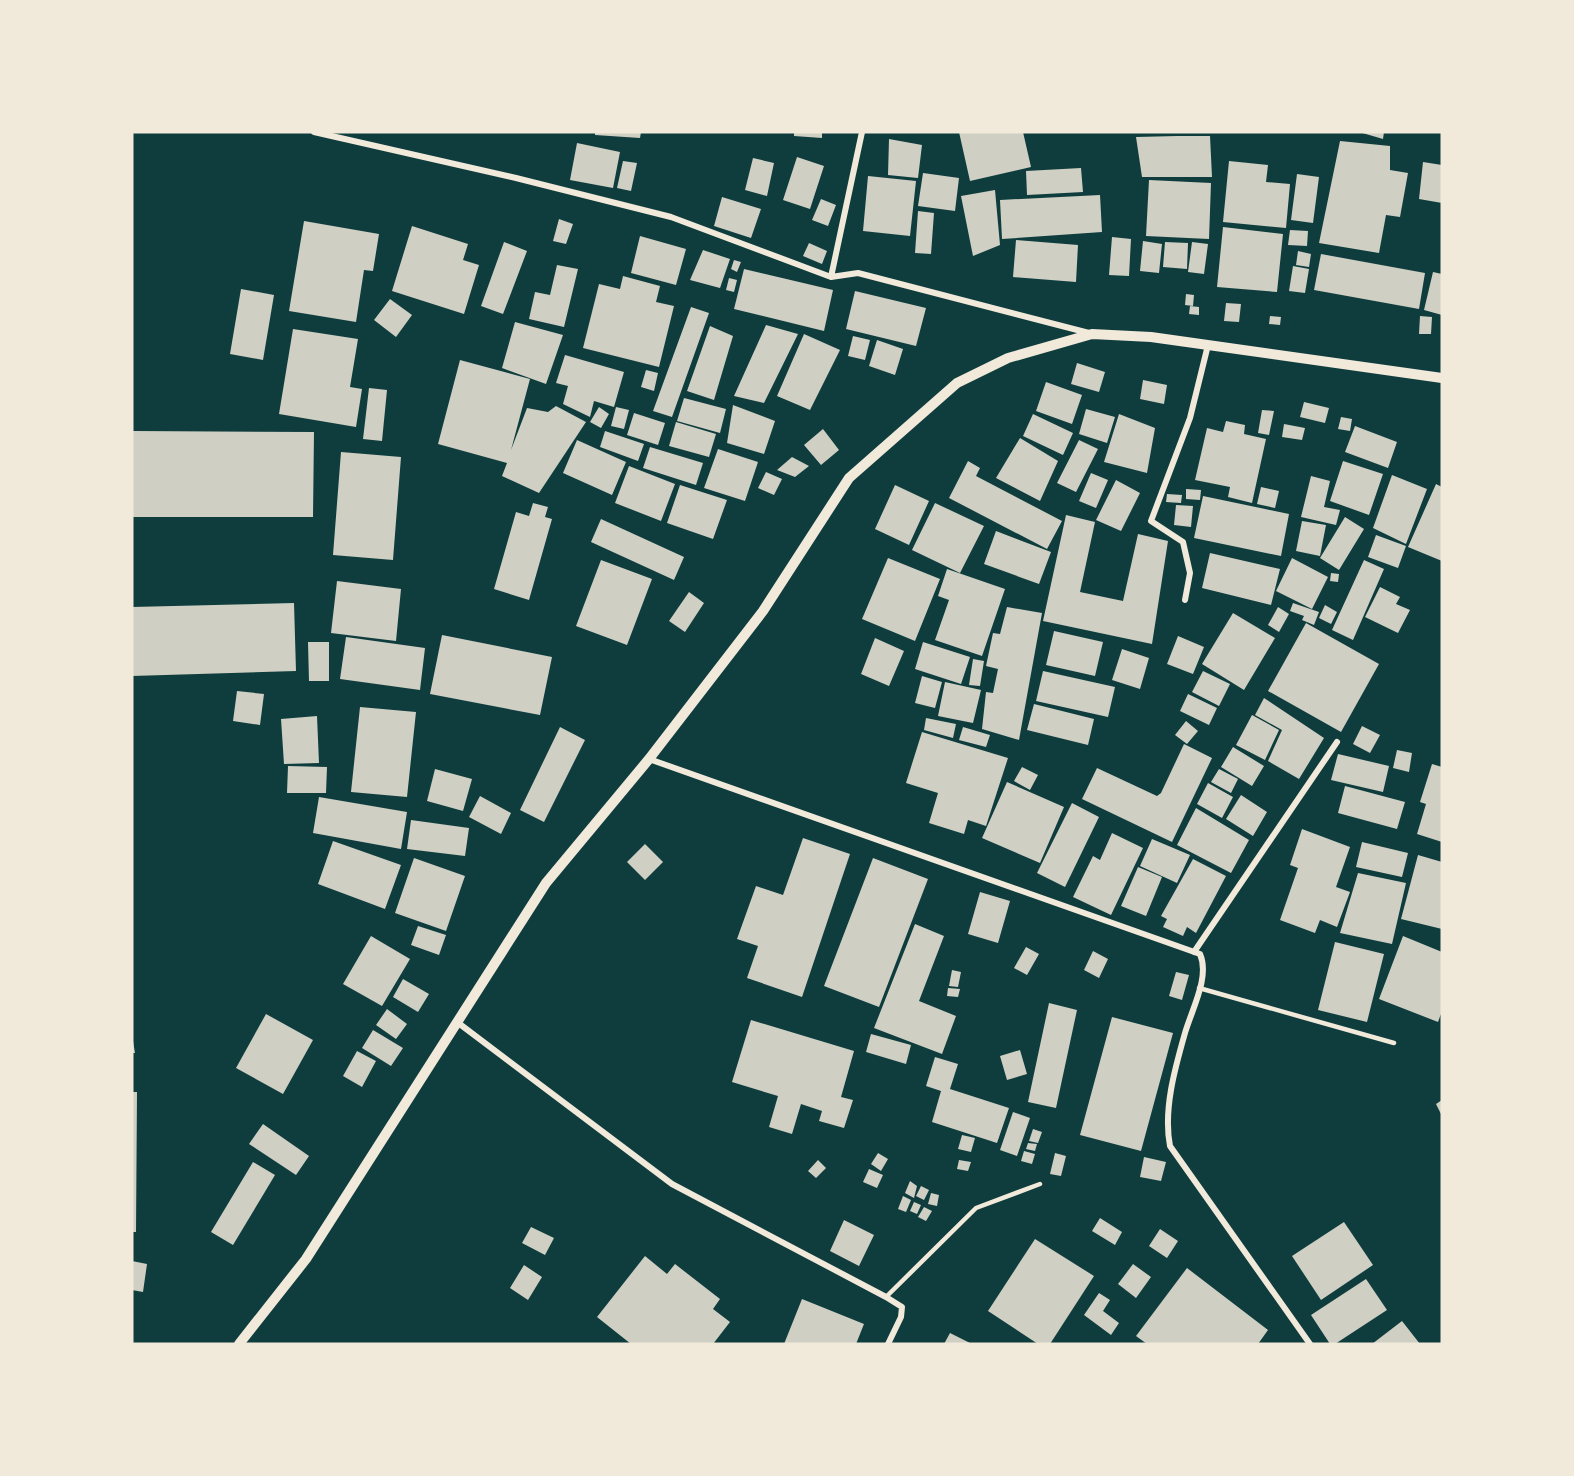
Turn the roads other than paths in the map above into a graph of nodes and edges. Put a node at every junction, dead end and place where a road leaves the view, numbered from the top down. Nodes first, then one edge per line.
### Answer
1 (314, 132) edge
2 (862, 132) edge
3 (831, 277) junction
4 (1092, 334) junction
5 (1208, 345) junction
6 (1442, 378) edge
7 (1185, 600) dead end
8 (1336, 742) dead end
9 (649, 759) junction
10 (1194, 952) junction
11 (1199, 988) junction
12 (456, 1022) junction
13 (1394, 1043) dead end
14 (1040, 1184) dead end
15 (886, 1297) junction
16 (239, 1344) edge
17 (888, 1344) edge
18 (1310, 1344) edge

1 - 3 street
2 - 3 street
3 - 4 street
4 - 5 street
4 - 9 street
5 - 6 street
5 - 7 street
8 - 10 street
9 - 10 street
9 - 12 street
10 - 11 street
11 - 13 lane
11 - 18 street
12 - 15 street
12 - 16 street
14 - 15 lane
15 - 17 street

